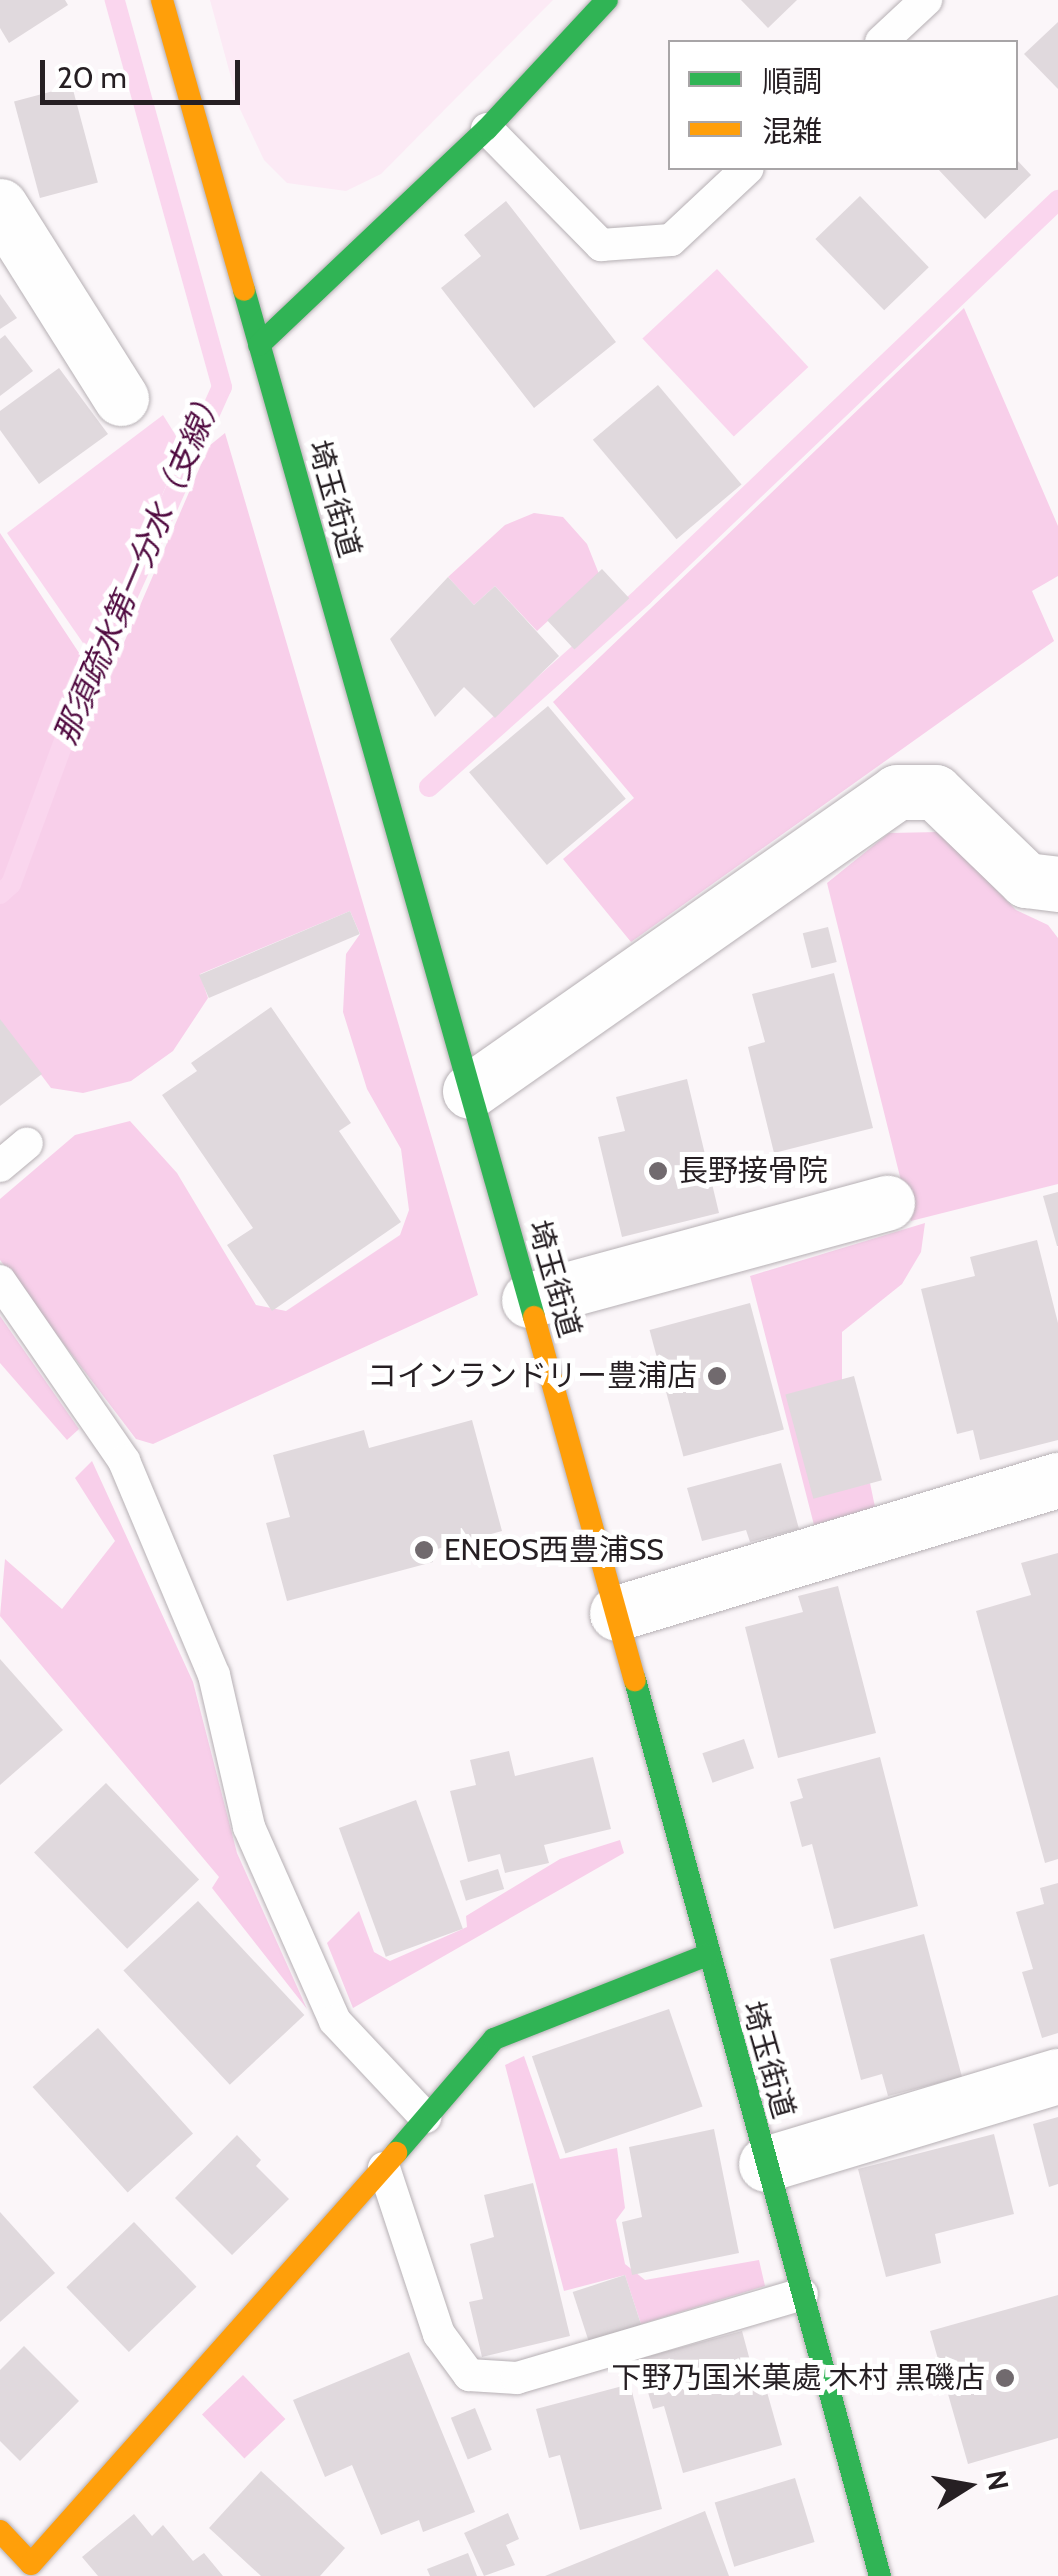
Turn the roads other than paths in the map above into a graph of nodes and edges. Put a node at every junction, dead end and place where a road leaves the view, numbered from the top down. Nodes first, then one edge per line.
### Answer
1 (162, 0) edge
2 (607, 0) edge
3 (926, 0) edge
4 (883, 40) edge
5 (487, 128) junction
6 (746, 170) edge
7 (0, 206) edge
8 (259, 345) junction
9 (121, 398) dead end
10 (1058, 884) edge
11 (470, 1091) junction
12 (28, 1143) dead end
13 (0, 1166) edge
14 (887, 1203) dead end
15 (0, 1281) edge
16 (530, 1300) junction
17 (1058, 1480) edge
18 (617, 1613) junction
19 (707, 1954) junction
20 (1058, 2076) edge
21 (425, 2117) junction
22 (766, 2164) junction
23 (384, 2168) junction
24 (802, 2294) junction
25 (25, 2557) edge
26 (880, 2576) edge

1 - 8 street, 埼玉街道
2 - 5 street
3 - 4 lane
5 - 6 lane
5 - 8 street
7 - 9 street
8 - 11 street, 埼玉街道
10 - 11 street
11 - 16 street, 埼玉街道
12 - 13 lane
14 - 16 street
15 - 21 lane
16 - 18 street, 埼玉街道
17 - 18 street
18 - 19 street, 埼玉街道
19 - 21 street
19 - 22 street, 埼玉街道
20 - 22 street
21 - 23 street
22 - 24 street, 埼玉街道
23 - 24 lane
23 - 25 street
24 - 26 street, 埼玉街道

